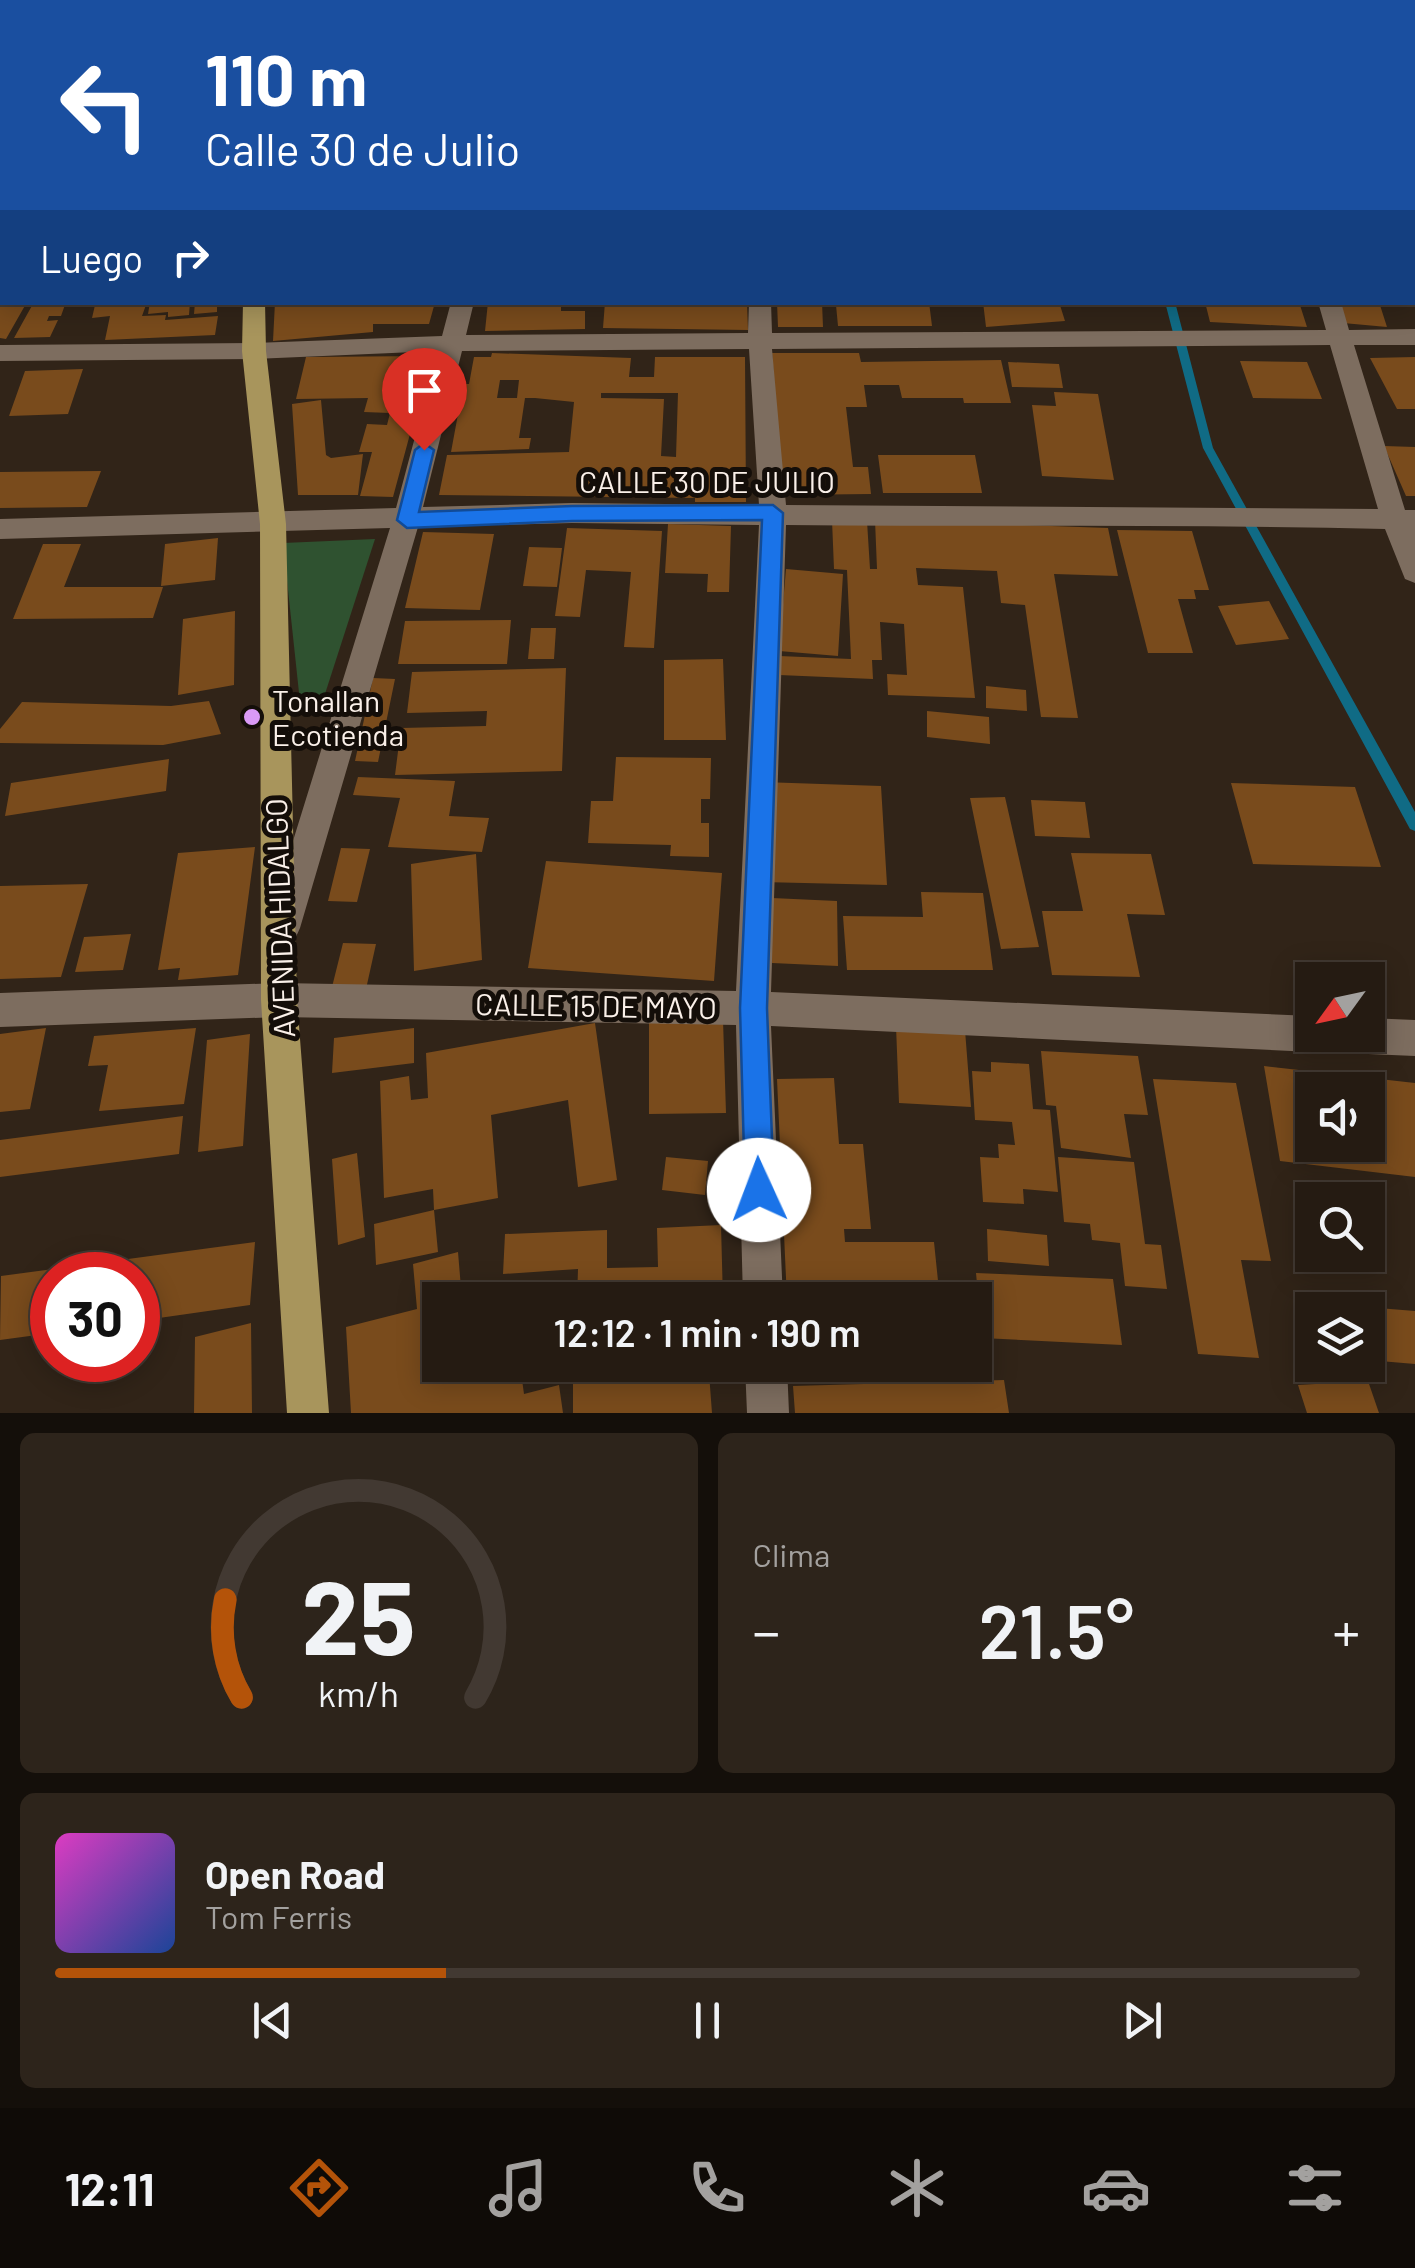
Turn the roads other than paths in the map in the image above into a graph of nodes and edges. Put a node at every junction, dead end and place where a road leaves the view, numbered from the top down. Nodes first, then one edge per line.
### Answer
1 (254, 305) edge
2 (463, 305) edge
3 (760, 305) edge
4 (1329, 305) edge
5 (1338, 338) junction
6 (1415, 338) edge
7 (760, 342) junction
8 (450, 343) junction
9 (254, 351) junction
10 (0, 353) edge
11 (773, 513) junction
12 (407, 520) junction
13 (1405, 520) edge
14 (272, 524) junction
15 (0, 529) edge
16 (1415, 572) edge
17 (277, 950) junction
18 (279, 1000) junction
19 (753, 1008) junction
20 (0, 1010) edge
21 (1295, 1033) edge
22 (1385, 1037) edge
23 (1415, 1038) edge
24 (762, 1282) edge
25 (767, 1382) edge
26 (308, 1413) edge
27 (768, 1413) edge

1 - 9 main road, AVENIDA HIDALGO
2 - 8 street
3 - 7 street
4 - 5 street
5 - 6 street
5 - 7 street
5 - 13 street
7 - 8 street
7 - 11 street
8 - 9 street
8 - 12 street
9 - 10 street
9 - 14 main road, AVENIDA HIDALGO
11 - 12 street, CALLE 30 DE JULIO
11 - 13 street, CALLE 30 DE JULIO
11 - 19 street
12 - 14 street, CALLE 30 DE JULIO
12 - 17 street
13 - 16 street
14 - 15 street, CALLE 30 DE JULIO
14 - 17 main road, AVENIDA HIDALGO
17 - 18 main road, AVENIDA HIDALGO
18 - 19 street, CALLE 15 DE MAYO
18 - 20 street, CALLE 15 DE MAYO
18 - 26 main road, AVENIDA HIDALGO
19 - 21 street, CALLE 15 DE MAYO
19 - 24 street
22 - 23 street
25 - 27 street

